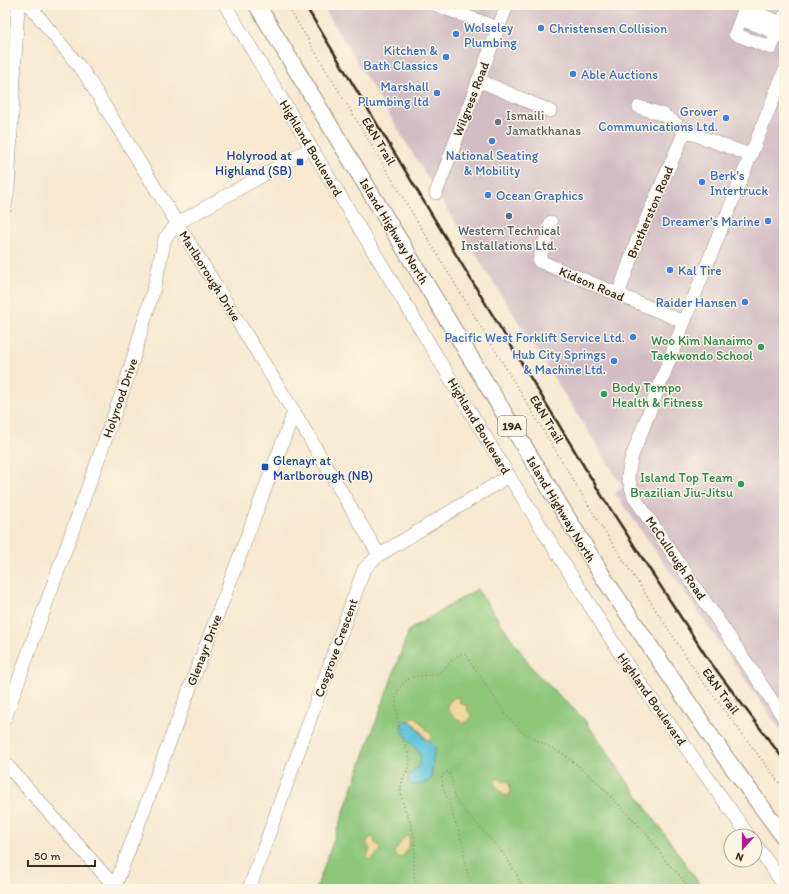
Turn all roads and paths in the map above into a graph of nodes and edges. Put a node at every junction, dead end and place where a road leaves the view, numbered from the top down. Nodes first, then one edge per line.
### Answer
1 (18, 5) edge
2 (29, 5) edge
3 (225, 5) edge
4 (257, 5) edge
5 (287, 5) edge
6 (436, 5) edge
7 (507, 5) edge
8 (742, 14) edge
9 (782, 27) edge
10 (498, 28) junction
11 (784, 72) edge
12 (478, 80) junction
13 (639, 107) dead end
14 (550, 111) dead end
15 (685, 130) junction
16 (311, 148) junction
17 (750, 155) junction
18 (436, 193) dead end
19 (5, 206) edge
20 (550, 222) dead end
21 (178, 223) junction
22 (618, 295) junction
23 (684, 322) junction
24 (294, 412) junction
25 (509, 476) junction
26 (379, 555) junction
27 (5, 718) edge
28 (784, 718) edge
29 (5, 763) edge
30 (784, 789) edge
31 (743, 828) edge
32 (784, 836) edge
33 (763, 855) edge
34 (784, 885) edge
35 (115, 888) edge
36 (248, 889) edge
37 (416, 889) edge
38 (473, 889) edge
39 (522, 889) edge
40 (689, 889) edge

1 - 19 street
2 - 21 street, Marlborough Drive
3 - 16 street, Highland Boulevard
4 - 32 main road, Island Highway North / 19A
5 - 30 path, E&N Trail
6 - 10 street
7 - 10 street, Wilgress Road
8 - 9 street
8 - 9 street
10 - 12 street, Wilgress Road
11 - 17 street, McCullough Road
12 - 14 street
12 - 18 street, Wilgress Road
13 - 15 street
15 - 17 street
15 - 22 street, Brotherston Road
16 - 21 street, Holyrood Drive
16 - 25 street, Highland Boulevard
17 - 23 street, McCullough Road
20 - 22 street, Kidson Road
21 - 24 street, Marlborough Drive
21 - 27 street, Holyrood Drive
22 - 23 street, Kidson Road
23 - 28 street, McCullough Road
24 - 26 street, Marlborough Drive
24 - 35 street, Glenayr Drive
25 - 26 street, Cosgrove Crescent
25 - 31 street, Highland Boulevard
26 - 36 street, Cosgrove Crescent
29 - 35 street
33 - 34 street
37 - 40 path
38 - 39 path

